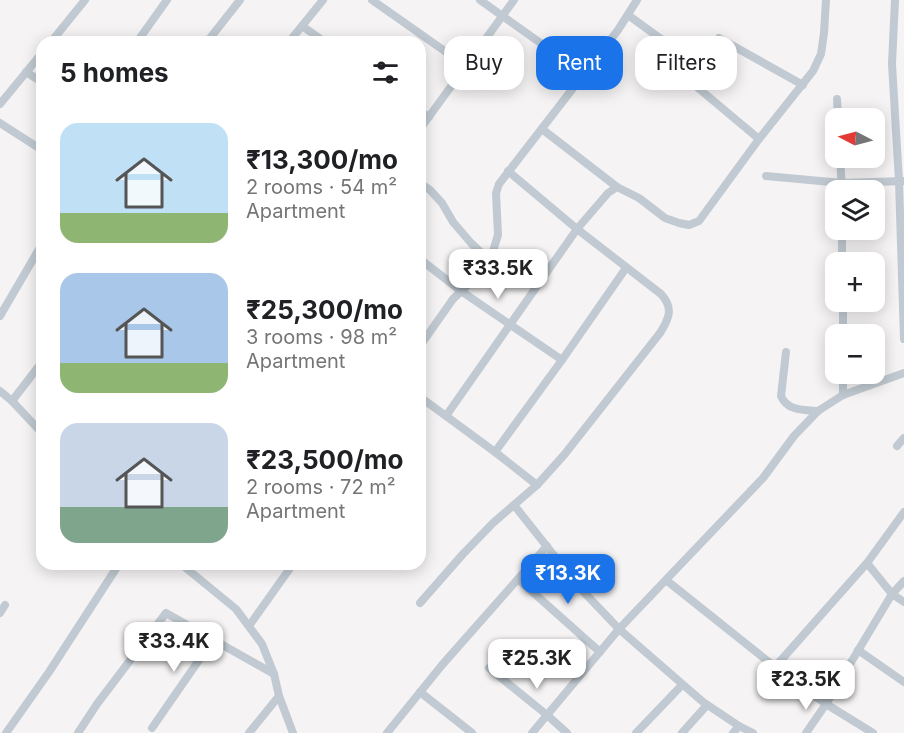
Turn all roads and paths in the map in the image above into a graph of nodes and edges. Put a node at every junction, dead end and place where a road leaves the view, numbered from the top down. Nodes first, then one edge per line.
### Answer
1 (86, 0) edge
2 (167, 0) edge
3 (240, 0) edge
4 (323, 0) edge
5 (372, 0) edge
6 (480, 0) edge
7 (514, 0) edge
8 (637, 0) edge
9 (826, 0) edge
10 (894, 0) edge
11 (628, 15) junction
12 (502, 16) junction
13 (302, 26) junction
14 (56, 36) edge
15 (141, 36) edge
16 (212, 36) edge
17 (294, 36) edge
18 (316, 36) edge
19 (423, 36) edge
20 (488, 36) edge
21 (613, 36) edge
22 (426, 38) edge
23 (536, 40) edge
24 (737, 48) edge
25 (444, 51) edge
26 (36, 60) edge
27 (26, 72) junction
28 (36, 78) edge
29 (802, 85) junction
30 (449, 90) edge
31 (572, 90) edge
32 (837, 99) dead end
33 (0, 103) edge
34 (837, 108) edge
35 (426, 115) edge
36 (429, 117) junction
37 (426, 121) edge
38 (0, 123) edge
39 (542, 129) junction
40 (759, 139) junction
41 (36, 146) edge
42 (508, 171) junction
43 (766, 176) dead end
44 (901, 181) edge
45 (885, 183) edge
46 (825, 185) edge
47 (426, 187) edge
48 (617, 187) junction
49 (577, 230) junction
50 (36, 254) edge
51 (490, 261) junction
52 (426, 264) edge
53 (626, 268) junction
54 (461, 291) junction
55 (0, 316) edge
56 (511, 324) junction
57 (426, 337) edge
58 (904, 339) edge
59 (786, 352) dead end
60 (562, 360) junction
61 (36, 370) edge
62 (904, 372) edge
63 (843, 384) edge
64 (0, 391) edge
65 (843, 395) junction
66 (12, 401) junction
67 (426, 401) edge
68 (818, 411) junction
69 (446, 416) junction
70 (36, 427) edge
71 (904, 438) edge
72 (897, 446) dead end
73 (495, 452) junction
74 (537, 485) junction
75 (514, 505) junction
76 (904, 512) edge
77 (547, 546) junction
78 (867, 563) junction
79 (115, 570) edge
80 (188, 570) edge
81 (289, 570) edge
82 (518, 579) junction
83 (666, 580) junction
84 (904, 580) edge
85 (892, 594) junction
86 (904, 602) edge
87 (420, 603) dead end
88 (249, 626) junction
89 (619, 629) junction
90 (219, 643) junction
91 (858, 650) junction
92 (600, 652) junction
93 (775, 667) junction
94 (489, 668) dead end
95 (274, 674) junction
96 (904, 682) edge
97 (682, 685) junction
98 (420, 692) junction
99 (279, 696) junction
100 (826, 704) junction
101 (707, 705) junction
102 (547, 715) junction
103 (152, 728) dead end
104 (736, 729) edge
105 (6, 733) edge
106 (78, 733) edge
107 (249, 733) edge
108 (293, 733) edge
109 (387, 733) edge
110 (472, 733) edge
111 (531, 733) edge
112 (567, 733) edge
113 (636, 733) edge
114 (681, 733) edge
115 (753, 733) edge
116 (806, 733) edge
117 (873, 733) edge

1 - 14 street
2 - 15 street
3 - 16 street
4 - 13 street
5 - 19 street
6 - 12 street
7 - 12 street
8 - 11 street
9 - 29 street
10 - 44 street
11 - 21 street
11 - 40 street
12 - 20 street
12 - 23 street
13 - 17 street
13 - 18 street
22 - 25 street
24 - 29 street
26 - 27 street
27 - 28 street
27 - 33 street
29 - 40 street
30 - 36 street
31 - 39 street
32 - 34 street
35 - 36 street
36 - 37 street
38 - 41 street
39 - 42 street
39 - 48 street
40 - 48 street
42 - 49 street
42 - 51 street
43 - 46 street
44 - 45 street
44 - 58 street
47 - 51 street
48 - 49 street
49 - 53 street
49 - 56 street
50 - 55 street
51 - 54 street
52 - 54 street
53 - 60 street
53 - 74 street
54 - 56 street
54 - 57 street
56 - 60 street
56 - 69 street
59 - 68 street
60 - 73 street
61 - 66 street
62 - 65 street
63 - 65 street
64 - 66 street
65 - 68 street
66 - 70 street
67 - 69 street
68 - 83 street
69 - 73 street
71 - 72 street
73 - 74 street
74 - 75 street
75 - 77 street
75 - 87 street
76 - 78 street
77 - 82 street
77 - 89 street
78 - 85 street
78 - 93 street
79 - 105 street
80 - 88 street
81 - 88 street
82 - 92 street
82 - 98 street
83 - 89 street
83 - 93 street
84 - 85 street
85 - 86 street
85 - 91 street
88 - 95 street
89 - 92 street
89 - 97 street
90 - 95 street
90 - 103 street
90 - 106 street
91 - 96 street
91 - 100 street
92 - 102 street
93 - 100 street
94 - 102 street
95 - 99 street
97 - 101 street
97 - 113 street
98 - 109 street
98 - 110 street
99 - 107 street
99 - 108 street
100 - 116 street
100 - 117 street
101 - 104 street
101 - 114 street
102 - 111 street
102 - 112 street
104 - 115 street

